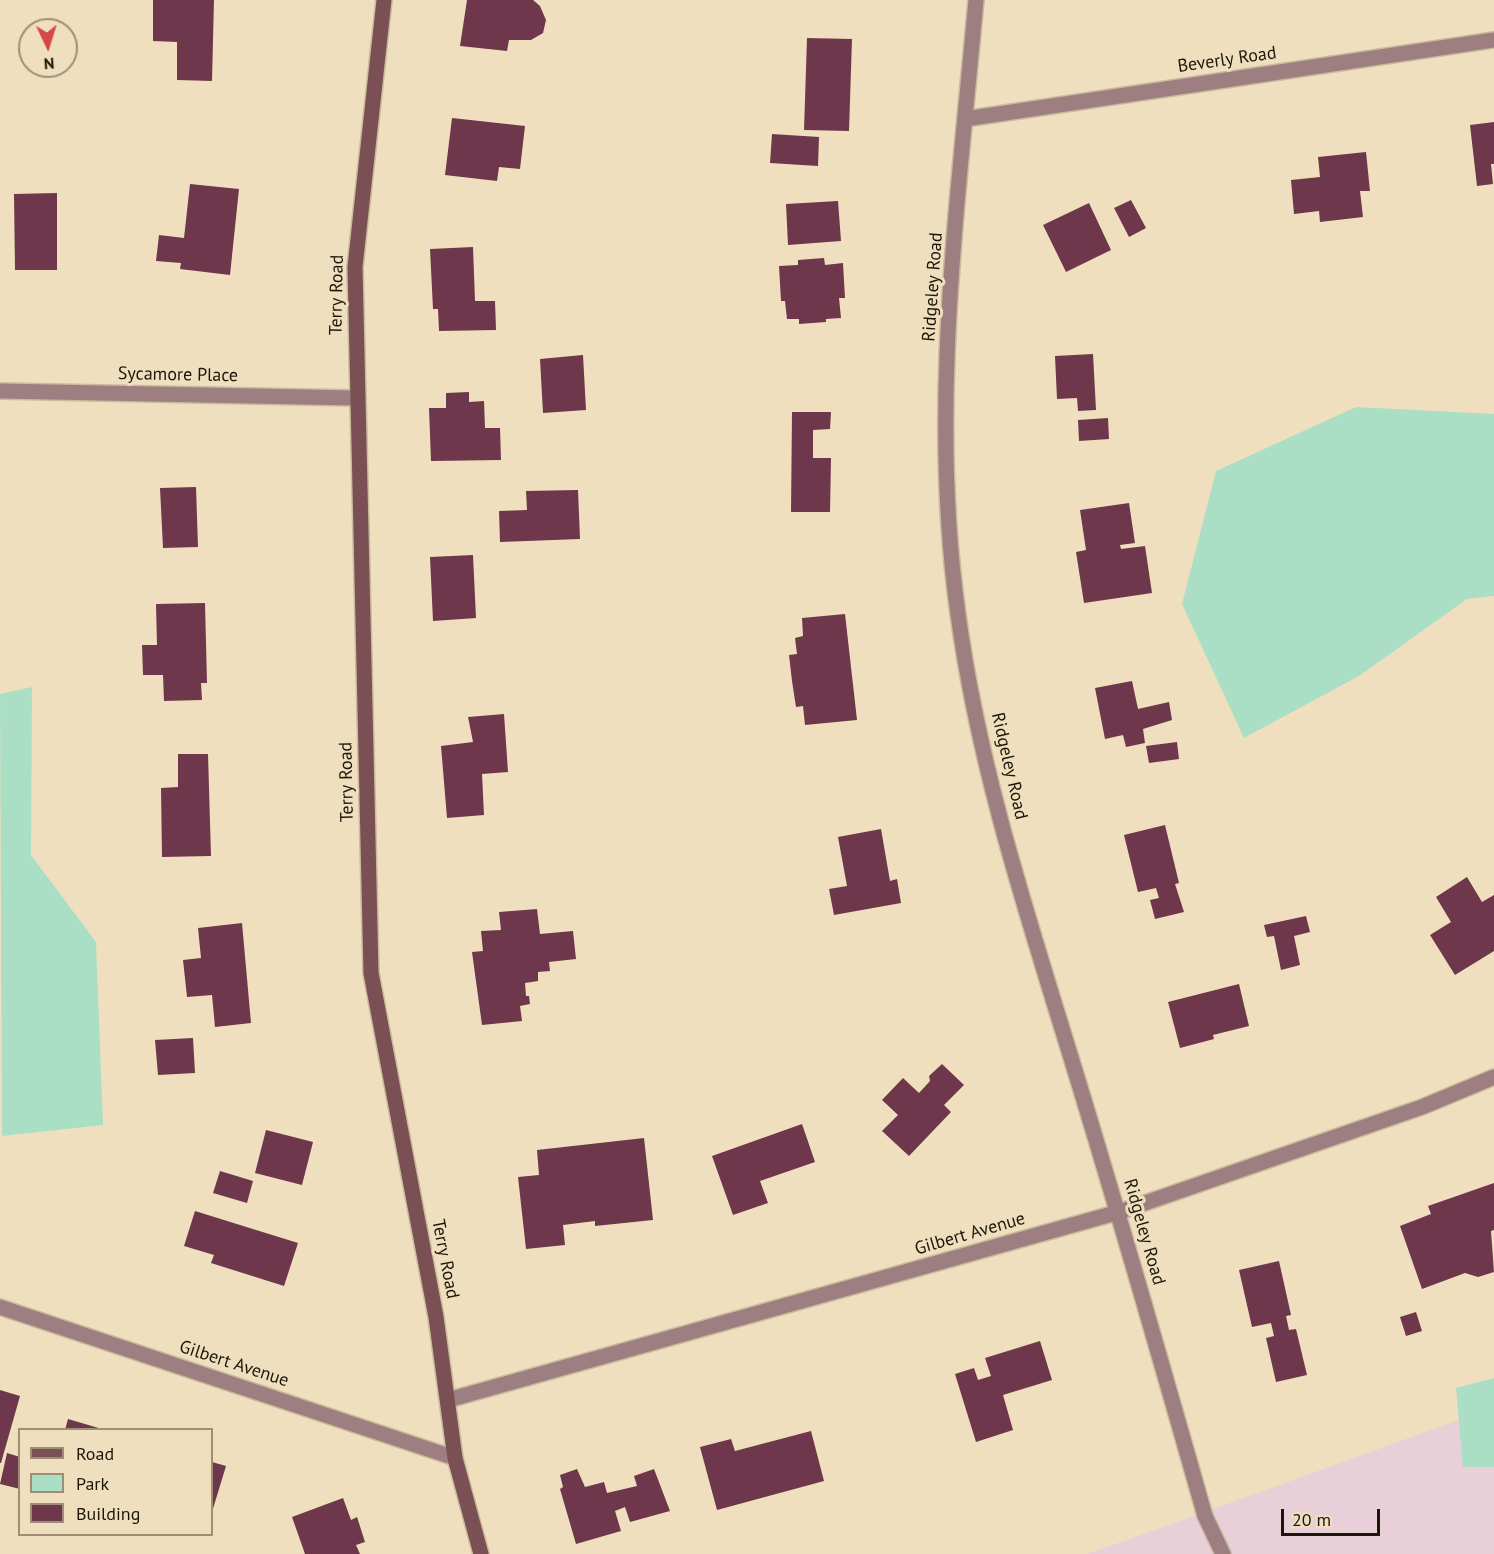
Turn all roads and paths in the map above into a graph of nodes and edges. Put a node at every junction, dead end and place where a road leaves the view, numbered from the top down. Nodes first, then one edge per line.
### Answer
1 (384, 0) edge
2 (976, 0) edge
3 (1494, 40) edge
4 (965, 119) junction
5 (0, 391) edge
6 (356, 398) junction
7 (1494, 1077) edge
8 (1119, 1212) junction
9 (0, 1307) edge
10 (448, 1400) junction
11 (455, 1458) junction
12 (481, 1554) edge
13 (1222, 1554) edge

1 - 6 street, Terry Road
2 - 4 street, Ridgeley Road
3 - 4 street, Beverly Road
4 - 8 street, Ridgeley Road
5 - 6 street, Sycamore Place
6 - 10 street, Terry Road
7 - 8 street, Gilbert Avenue
8 - 10 street, Gilbert Avenue
8 - 13 street, Ridgeley Road
9 - 11 street, Gilbert Avenue
10 - 11 street, Terry Road
11 - 12 street, Terry Road

